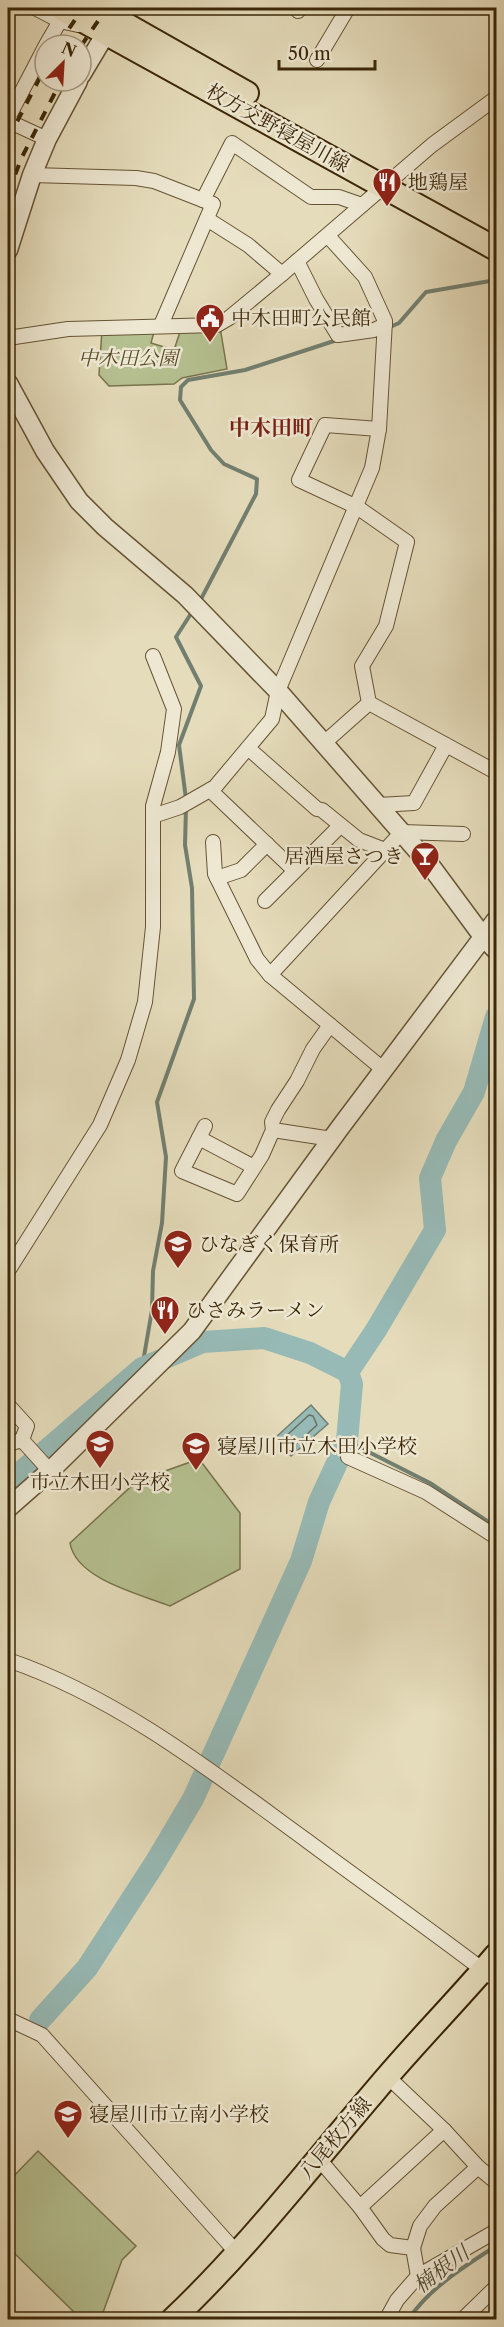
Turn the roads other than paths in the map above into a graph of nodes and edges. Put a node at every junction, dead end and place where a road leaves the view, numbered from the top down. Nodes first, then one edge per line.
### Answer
1 (35, 8) edge
2 (348, 8) edge
3 (60, 14) edge
4 (110, 16) edge
5 (52, 33) edge
6 (93, 51) edge
7 (317, 60) dead end
8 (33, 70) edge
9 (72, 93) edge
10 (496, 98) edge
11 (8, 115) edge
12 (48, 140) junction
13 (32, 175) junction
14 (389, 182) junction
15 (203, 200) junction
16 (362, 205) junction
17 (207, 219) junction
18 (496, 234) edge
19 (328, 236) junction
20 (496, 249) edge
21 (8, 250) edge
22 (297, 261) junction
23 (282, 274) junction
24 (161, 325) junction
25 (384, 328) junction
26 (8, 338) edge
27 (8, 384) edge
28 (379, 429) junction
29 (357, 507) junction
30 (153, 656) dead end
31 (278, 691) junction
32 (369, 704) junction
33 (324, 743) junction
34 (446, 745) junction
35 (248, 748) junction
36 (494, 771) dead end
37 (210, 790) junction
38 (378, 805) junction
39 (153, 816) junction
40 (340, 826) junction
41 (402, 832) junction
42 (463, 834) dead end
43 (213, 842) dead end
44 (267, 844) junction
45 (385, 850) junction
46 (295, 871) junction
47 (217, 878) junction
48 (265, 902) dead end
49 (496, 920) edge
50 (490, 944) edge
51 (270, 975) junction
52 (330, 1025) junction
53 (384, 1070) junction
54 (273, 1130) junction
55 (332, 1139) junction
56 (254, 1167) junction
57 (8, 1271) edge
58 (8, 1405) edge
59 (22, 1440) junction
60 (8, 1444) edge
61 (348, 1457) dead end
62 (50, 1471) junction
63 (8, 1508) edge
64 (496, 1537) edge
65 (8, 1660) edge
66 (492, 1968) edge
67 (8, 2019) edge
68 (387, 2076) junction
69 (444, 2130) junction
70 (318, 2158) junction
71 (478, 2167) junction
72 (496, 2182) edge
73 (360, 2207) junction
74 (496, 2231) edge
75 (413, 2248) junction
76 (237, 2253) junction
77 (418, 2276) junction
78 (496, 2287) edge
79 (172, 2319) edge
80 (386, 2319) edge
81 (462, 2319) edge

1 - 3 street
2 - 7 street
3 - 4 main road, 枚方交野寝屋川線
3 - 5 street
4 - 6 street
4 - 14 main road, 枚方交野寝屋川線
8 - 11 street
9 - 12 street
10 - 14 street
11 - 12 street
12 - 13 street
13 - 15 street
13 - 21 street
14 - 16 street
14 - 18 main road, 枚方交野寝屋川線
14 - 20 main road, 枚方交野寝屋川線
15 - 16 street
15 - 17 street
16 - 19 street
17 - 23 street
17 - 24 street
19 - 22 street
19 - 25 street
22 - 23 street
22 - 25 street
23 - 24 street
24 - 26 street
25 - 28 street
27 - 31 street
28 - 29 street
28 - 29 street
29 - 31 street
29 - 32 street
30 - 39 street
31 - 33 street
31 - 35 street
32 - 33 street
32 - 34 street
33 - 38 street
34 - 36 street
34 - 38 street
35 - 37 street
35 - 40 street
37 - 39 street
37 - 44 street
38 - 41 street
39 - 57 street
40 - 45 street
40 - 46 street
41 - 42 street
41 - 45 street
41 - 50 street
43 - 47 street
44 - 46 street
44 - 47 street
45 - 51 street
46 - 48 street
47 - 51 street
49 - 50 street
50 - 53 street
51 - 52 street
52 - 53 street
52 - 54 street
53 - 55 street
54 - 55 street
54 - 56 street
55 - 62 street
56 - 56 street
58 - 59 street
59 - 60 street
59 - 62 street
61 - 64 street
62 - 63 street
65 - 66 street
66 - 68 main road, 八尾枚方線
67 - 76 street
68 - 69 street
68 - 70 main road, 八尾枚方線
69 - 71 street
69 - 73 street
70 - 73 street
70 - 76 main road, 八尾枚方線
71 - 72 street
71 - 75 street
73 - 75 street
74 - 77 street
75 - 77 street
76 - 79 main road, 八尾枚方線
77 - 80 street
78 - 81 street

